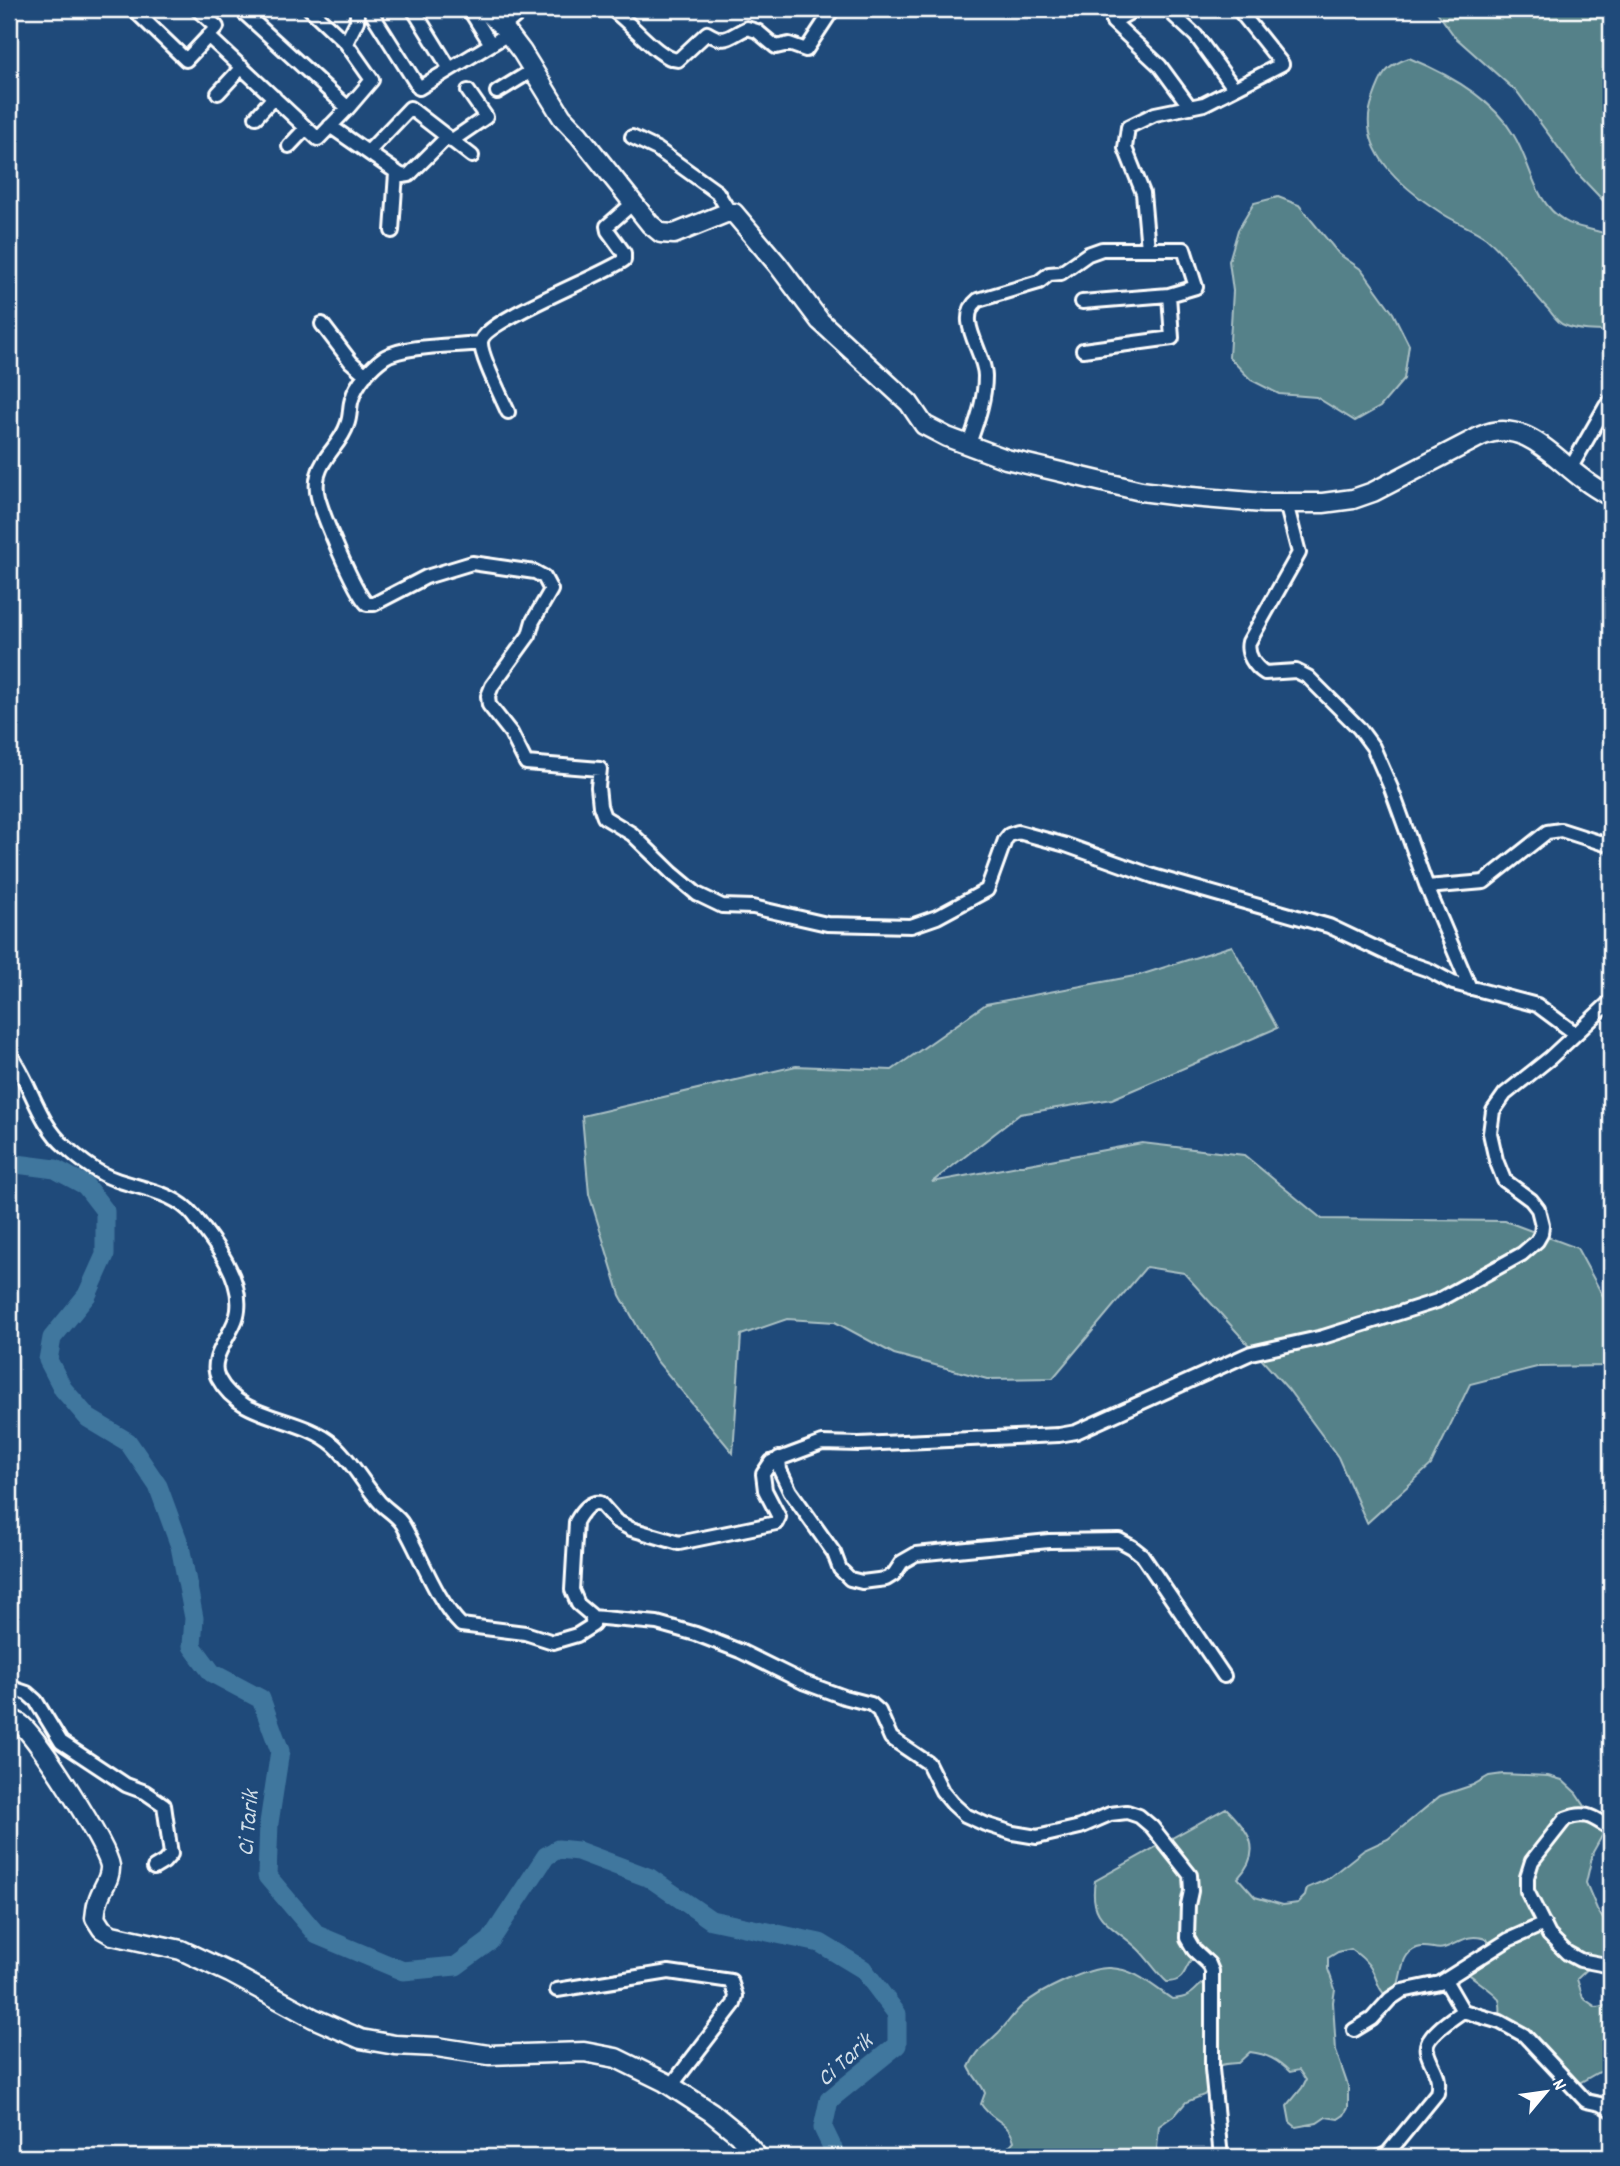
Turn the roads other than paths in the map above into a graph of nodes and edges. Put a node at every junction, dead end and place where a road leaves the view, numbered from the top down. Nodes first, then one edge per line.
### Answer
1 (133, 9) edge
2 (197, 9) edge
3 (310, 9) edge
4 (357, 9) edge
5 (369, 9) edge
6 (413, 9) edge
7 (469, 9) edge
8 (484, 9) edge
9 (524, 9) edge
10 (611, 9) edge
11 (833, 9) edge
12 (1136, 9) edge
13 (1167, 9) edge
14 (1238, 9) edge
15 (241, 10) edge
16 (506, 30) junction
17 (208, 36) junction
18 (346, 43) junction
19 (491, 44) junction
20 (242, 67) junction
21 (450, 69) junction
22 (533, 70) junction
23 (1234, 88) junction
24 (468, 91) dead end
25 (497, 92) dead end
26 (218, 93) dead end
27 (274, 97) junction
28 (1191, 107) junction
29 (348, 108) junction
30 (256, 117) dead end
31 (330, 126) junction
32 (306, 128) junction
33 (632, 137) dead end
34 (448, 140) junction
35 (289, 146) dead end
36 (368, 152) junction
37 (472, 156) dead end
38 (396, 173) junction
39 (632, 204) junction
40 (730, 212) junction
41 (392, 231) dead end
42 (1148, 249) junction
43 (1169, 295) junction
44 (1082, 302) dead end
45 (322, 324) dead end
46 (480, 343) junction
47 (1083, 349) dead end
48 (366, 375) junction
49 (1611, 401) edge
50 (508, 412) dead end
51 (969, 444) junction
52 (1570, 469) junction
53 (1611, 498) edge
54 (1286, 503) junction
55 (1611, 846) edge
56 (1427, 887) junction
57 (1470, 988) junction
58 (1611, 1001) edge
59 (1576, 1034) junction
60 (9, 1053) edge
61 (779, 1458) junction
62 (592, 1617) junction
63 (1224, 1676) dead end
64 (9, 1687) edge
65 (9, 1719) edge
66 (61, 1742) junction
67 (46, 1757) junction
68 (1611, 1829) edge
69 (154, 1868) dead end
70 (1544, 1924) junction
71 (1611, 1966) edge
72 (1445, 1980) junction
73 (557, 1990) dead end
74 (1463, 2011) junction
75 (1354, 2030) dead end
76 (671, 2086) junction
77 (1611, 2110) edge
78 (758, 2157) edge
79 (1221, 2157) edge
80 (1380, 2157) edge

1 - 17 street
2 - 17 street
3 - 18 street
4 - 18 street
5 - 21 street
6 - 21 street
7 - 19 street
8 - 16 street
9 - 16 street
10 - 11 street
12 - 28 street
13 - 23 street
14 - 23 street
15 - 29 street
16 - 19 street
16 - 22 street
17 - 20 street
18 - 29 street
19 - 21 street
20 - 26 street
20 - 27 street
22 - 25 street
22 - 39 street
23 - 28 street
24 - 34 street
27 - 30 street
27 - 32 street
28 - 42 street
29 - 31 street
31 - 32 street
31 - 36 street
32 - 35 street
33 - 40 street
34 - 36 street
34 - 37 street
34 - 38 street
36 - 38 street
38 - 41 street
39 - 40 street
39 - 46 street
40 - 51 street
42 - 43 street
42 - 51 street
43 - 44 street
43 - 47 street
45 - 48 street
46 - 48 street
46 - 50 street
48 - 57 street
49 - 52 street
51 - 54 street
52 - 53 street
52 - 54 street
54 - 56 street
55 - 56 street
56 - 57 street
57 - 59 street
58 - 59 street
59 - 61 street
60 - 62 street
61 - 62 street
61 - 63 street
62 - 79 street
64 - 66 street
65 - 67 street
66 - 67 street
66 - 69 street
67 - 76 street
68 - 70 street
70 - 71 street
70 - 72 street
72 - 74 street
72 - 75 street
73 - 76 street
74 - 77 street
74 - 80 street
76 - 78 street

